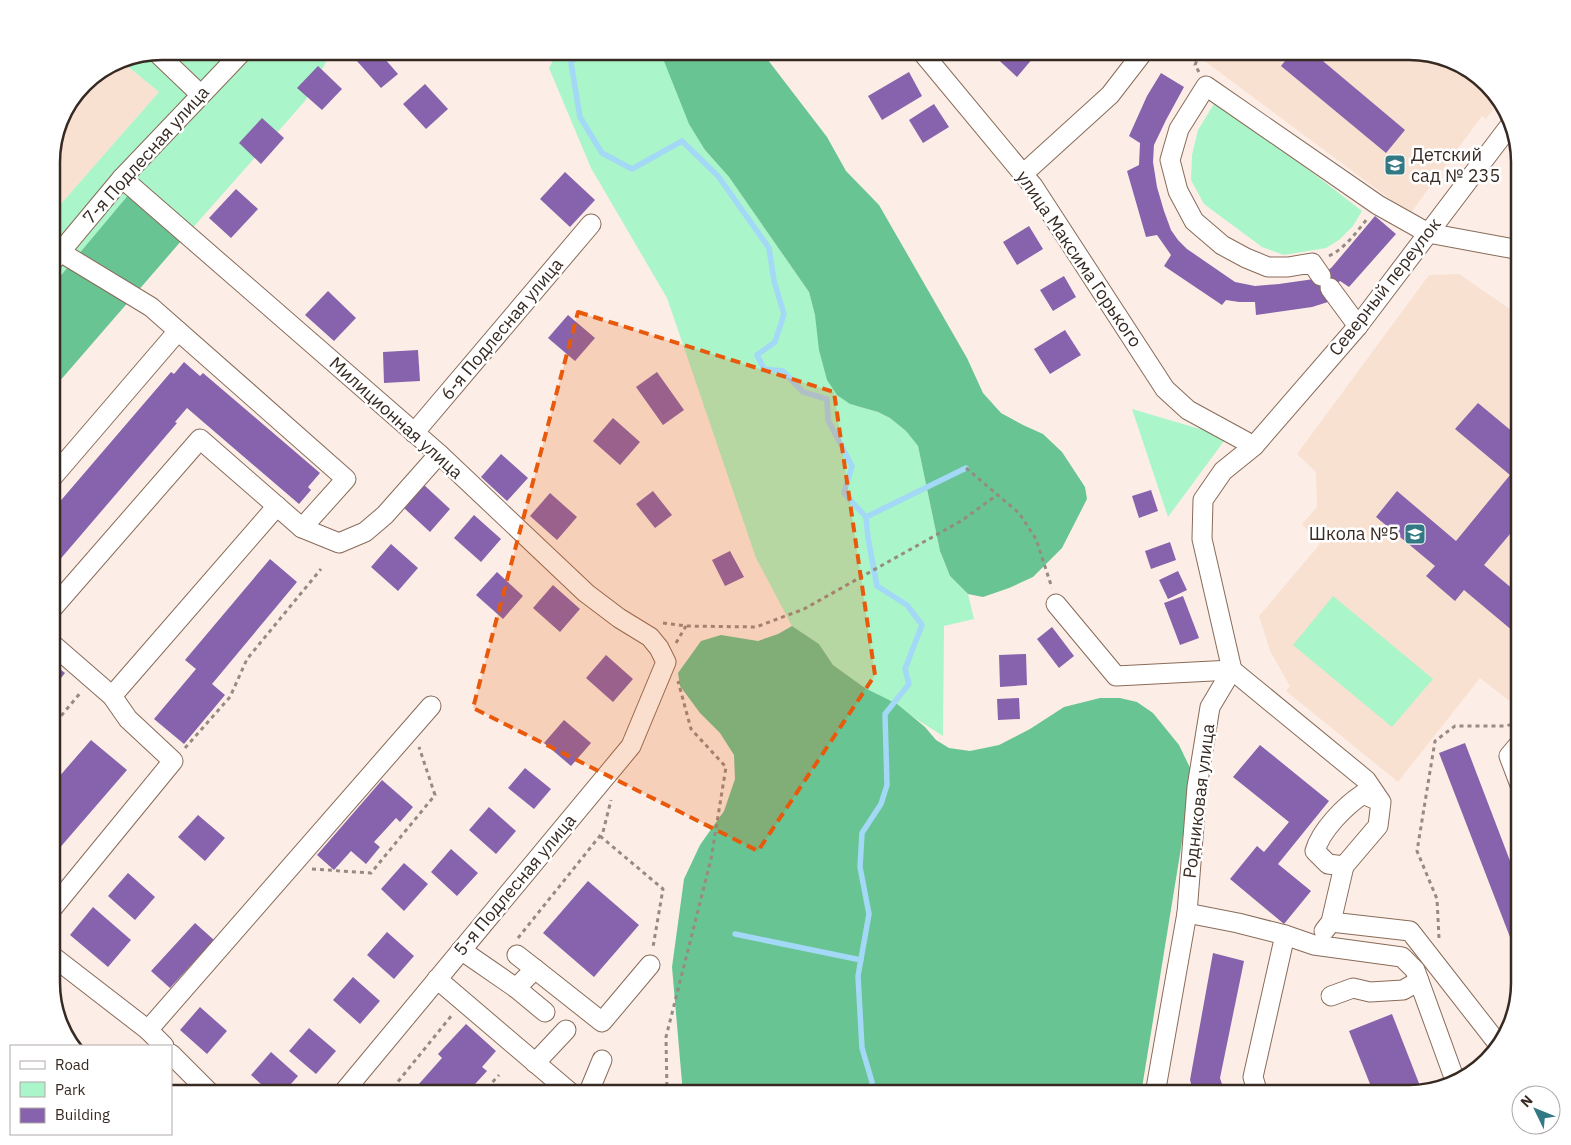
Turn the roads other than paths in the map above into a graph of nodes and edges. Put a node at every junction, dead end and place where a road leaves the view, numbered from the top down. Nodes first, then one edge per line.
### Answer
1 (164, 60) edge
2 (234, 60) edge
3 (928, 60) edge
4 (1137, 60) edge
5 (200, 94) junction
6 (1506, 131) edge
7 (1023, 174) junction
8 (122, 178) junction
9 (591, 224) dead end
10 (1428, 233) junction
11 (60, 247) edge
12 (1511, 248) edge
13 (60, 257) edge
14 (1358, 326) junction
15 (178, 331) junction
16 (414, 433) junction
17 (1254, 446) junction
18 (439, 454) junction
19 (60, 470) edge
20 (277, 506) junction
21 (302, 528) junction
22 (60, 601) edge
23 (1056, 604) road end
24 (60, 650) edge
25 (666, 662) joint
26 (1232, 670) junction
27 (112, 696) junction
28 (431, 706) dead end
29 (1381, 802) junction
30 (1344, 866) junction
31 (60, 900) edge
32 (1187, 914) junction
33 (1331, 922) junction
34 (1285, 935) junction
35 (1314, 945) junction
36 (517, 948) road end
37 (461, 950) junction
38 (60, 961) edge
39 (650, 965) road end
40 (535, 969) junction
41 (437, 979) junction
42 (1419, 981) junction
43 (516, 988) junction
44 (1331, 996) dead end
45 (545, 1012) dead end
46 (148, 1030) junction
47 (566, 1030) dead end
48 (1494, 1039) edge
49 (163, 1045) edge
50 (172, 1055) edge
51 (602, 1060) dead end
52 (535, 1063) junction
53 (1453, 1074) edge
54 (202, 1085) edge
55 (349, 1085) edge
56 (556, 1085) edge
57 (592, 1085) edge
58 (1157, 1085) edge
59 (1256, 1085) edge

1 - 5 street
2 - 5 street, 7-я Подлесная улица
3 - 7 street, улица Максима Горького
4 - 7 street
5 - 8 street, 7-я Подлесная улица
6 - 10 street, Северный переулок
7 - 17 street, улица Максима Горького
8 - 11 street, 7-я Подлесная улица
8 - 16 street, Милиционная улица
9 - 16 street, 6-я Подлесная улица
10 - 12 street
10 - 14 street, Северный переулок
10 - 14 street
13 - 15 street
14 - 17 street, Северный переулок
15 - 19 street
15 - 21 street
16 - 18 street, Милиционная улица
17 - 26 street
18 - 21 street
18 - 25 street, Милиционная улица
20 - 21 street
20 - 22 street
20 - 27 street
23 - 26 street
24 - 27 street
25 - 37 street, 5-я Подлесная улица
26 - 29 street
26 - 32 street, Родниковая улица
27 - 31 street
28 - 46 street
29 - 30 street
29 - 30 street
30 - 33 street
32 - 34 street
32 - 58 street, Родниковая улица
33 - 35 street
33 - 48 street
34 - 35 street
34 - 59 street
35 - 42 street
36 - 40 street
37 - 41 street, 5-я Подлесная улица
37 - 43 street
38 - 46 street
39 - 40 street
40 - 43 street
41 - 52 street
41 - 55 street, 5-я Подлесная улица
42 - 44 street
42 - 53 street
43 - 45 street
46 - 49 street
47 - 52 street
50 - 54 street
51 - 57 street
52 - 56 street

